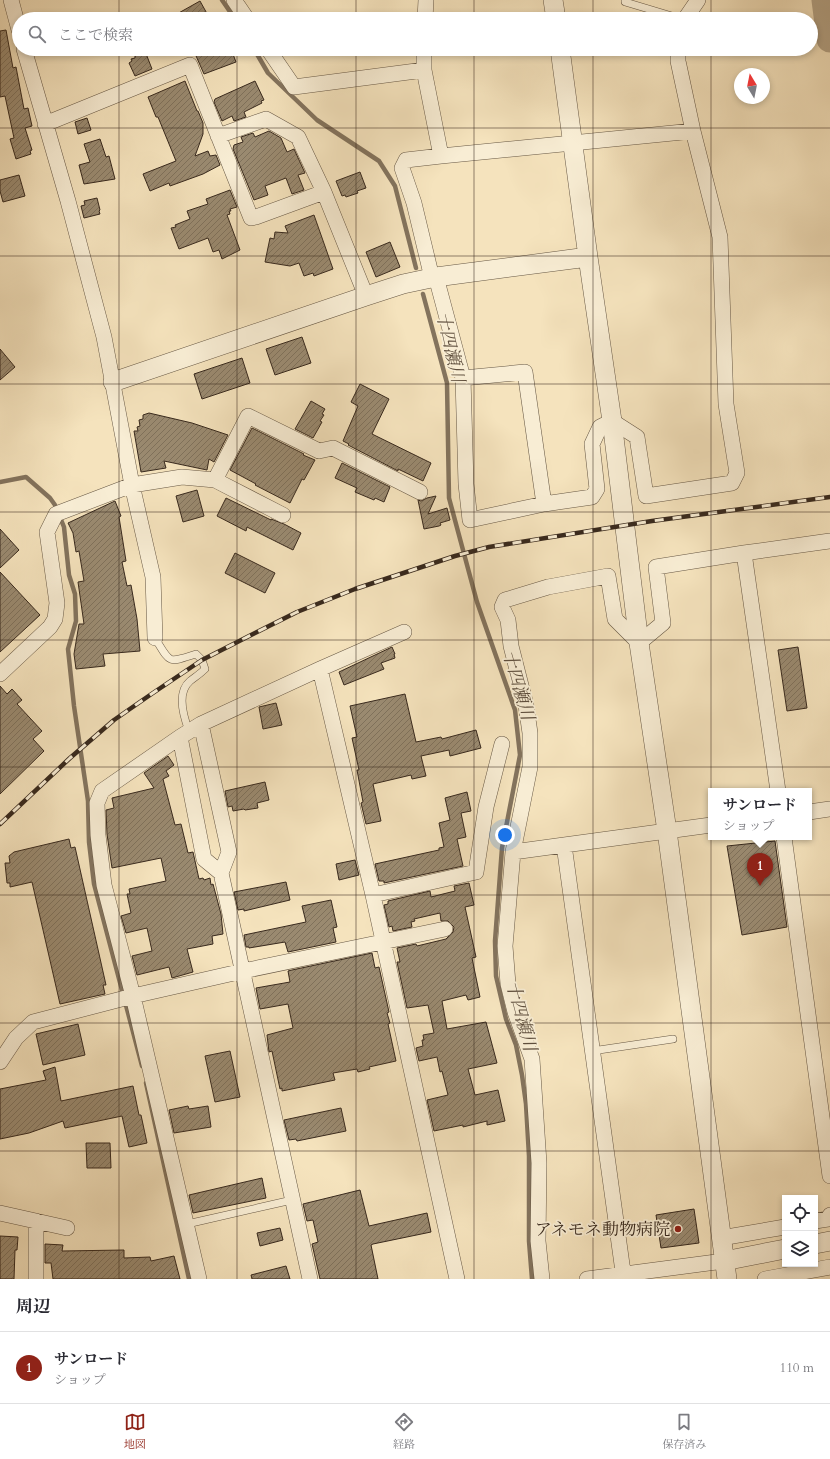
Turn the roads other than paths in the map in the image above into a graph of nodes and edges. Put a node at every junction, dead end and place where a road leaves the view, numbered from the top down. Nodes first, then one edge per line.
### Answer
1 (11, 0) edge
2 (236, 0) edge
3 (426, 0) edge
4 (553, 0) edge
5 (625, 0) edge
6 (698, 0) edge
7 (14, 12) edge
8 (242, 12) edge
9 (425, 12) edge
10 (555, 12) edge
11 (659, 12) edge
12 (689, 12) edge
13 (26, 56) edge
14 (273, 56) edge
15 (424, 56) edge
16 (561, 56) edge
17 (678, 56) edge
18 (424, 70) junction
19 (45, 124) junction
20 (693, 131) junction
21 (218, 136) junction
22 (573, 143) junction
23 (440, 156) junction
24 (324, 192) junction
25 (588, 257) junction
26 (434, 278) junction
27 (366, 296) junction
28 (463, 378) junction
29 (113, 382) junction
30 (612, 420) junction
31 (215, 480) junction
32 (132, 485) junction
33 (420, 492) dead end
34 (544, 504) junction
35 (283, 515) dead end
36 (830, 541) edge
37 (744, 553) junction
38 (404, 632) dead end
39 (155, 638) joint
40 (639, 643) junction
41 (320, 669) junction
42 (0, 674) edge
43 (190, 731) junction
44 (502, 744) dead end
45 (778, 788) edge
46 (830, 809) edge
47 (812, 812) edge
48 (708, 825) edge
49 (667, 831) junction
50 (784, 840) edge
51 (564, 845) junction
52 (513, 852) junction
53 (221, 873) junction
54 (373, 895) junction
55 (445, 929) dead end
56 (383, 942) junction
57 (243, 971) junction
58 (133, 996) junction
59 (16, 1038) junction
60 (673, 1039) dead end
61 (0, 1040) edge
62 (592, 1051) junction
63 (0, 1062) edge
64 (826, 1108) edge
65 (830, 1176) edge
66 (292, 1200) junction
67 (0, 1213) edge
68 (830, 1215) edge
69 (36, 1221) junction
70 (818, 1221) edge
71 (186, 1224) junction
72 (67, 1228) dead end
73 (782, 1228) edge
74 (721, 1238) junction
75 (830, 1241) edge
76 (818, 1243) edge
77 (782, 1250) edge
78 (830, 1267) edge
79 (725, 1270) edge
80 (623, 1276) edge
81 (36, 1279) edge
82 (199, 1279) edge
83 (310, 1279) edge
84 (457, 1279) edge
85 (542, 1279) edge
86 (587, 1279) edge
87 (765, 1279) edge

1 - 7 street
2 - 8 street
3 - 9 street
4 - 10 street
5 - 11 lane
6 - 12 street
13 - 19 street
14 - 18 street
15 - 18 street
16 - 22 street
17 - 20 street
18 - 23 street
19 - 21 street
19 - 29 street
20 - 22 street
20 - 30 street
21 - 24 street
21 - 24 street
22 - 23 street
22 - 25 street
23 - 26 street
24 - 27 street
25 - 26 street
25 - 30 street
26 - 27 street
26 - 28 street
27 - 29 street
28 - 34 street
28 - 34 street
29 - 32 street
30 - 34 street
30 - 40 street
31 - 32 street
31 - 33 street
31 - 35 street
32 - 39 street
32 - 42 street
36 - 37 street
37 - 40 street
37 - 45 street
38 - 41 street
39 - 43 lane
40 - 49 street
40 - 52 street
41 - 43 street
41 - 54 street
43 - 53 street
43 - 53 street
43 - 58 street
44 - 54 street
46 - 47 street
48 - 49 street
49 - 51 street
49 - 74 street
50 - 64 street
51 - 52 street
51 - 62 street
52 - 85 street
53 - 57 street
54 - 56 street
55 - 56 street
56 - 57 street
56 - 84 street
57 - 58 street
57 - 66 street
58 - 59 street
58 - 71 street
59 - 61 street
59 - 63 street
60 - 62 lane
62 - 80 street
64 - 65 street
66 - 71 lane
66 - 83 street
67 - 69 street
68 - 70 street
69 - 72 street
69 - 81 street
71 - 82 street
73 - 74 street
74 - 79 street
75 - 76 street
77 - 79 street
78 - 87 street
79 - 80 street
80 - 86 street

